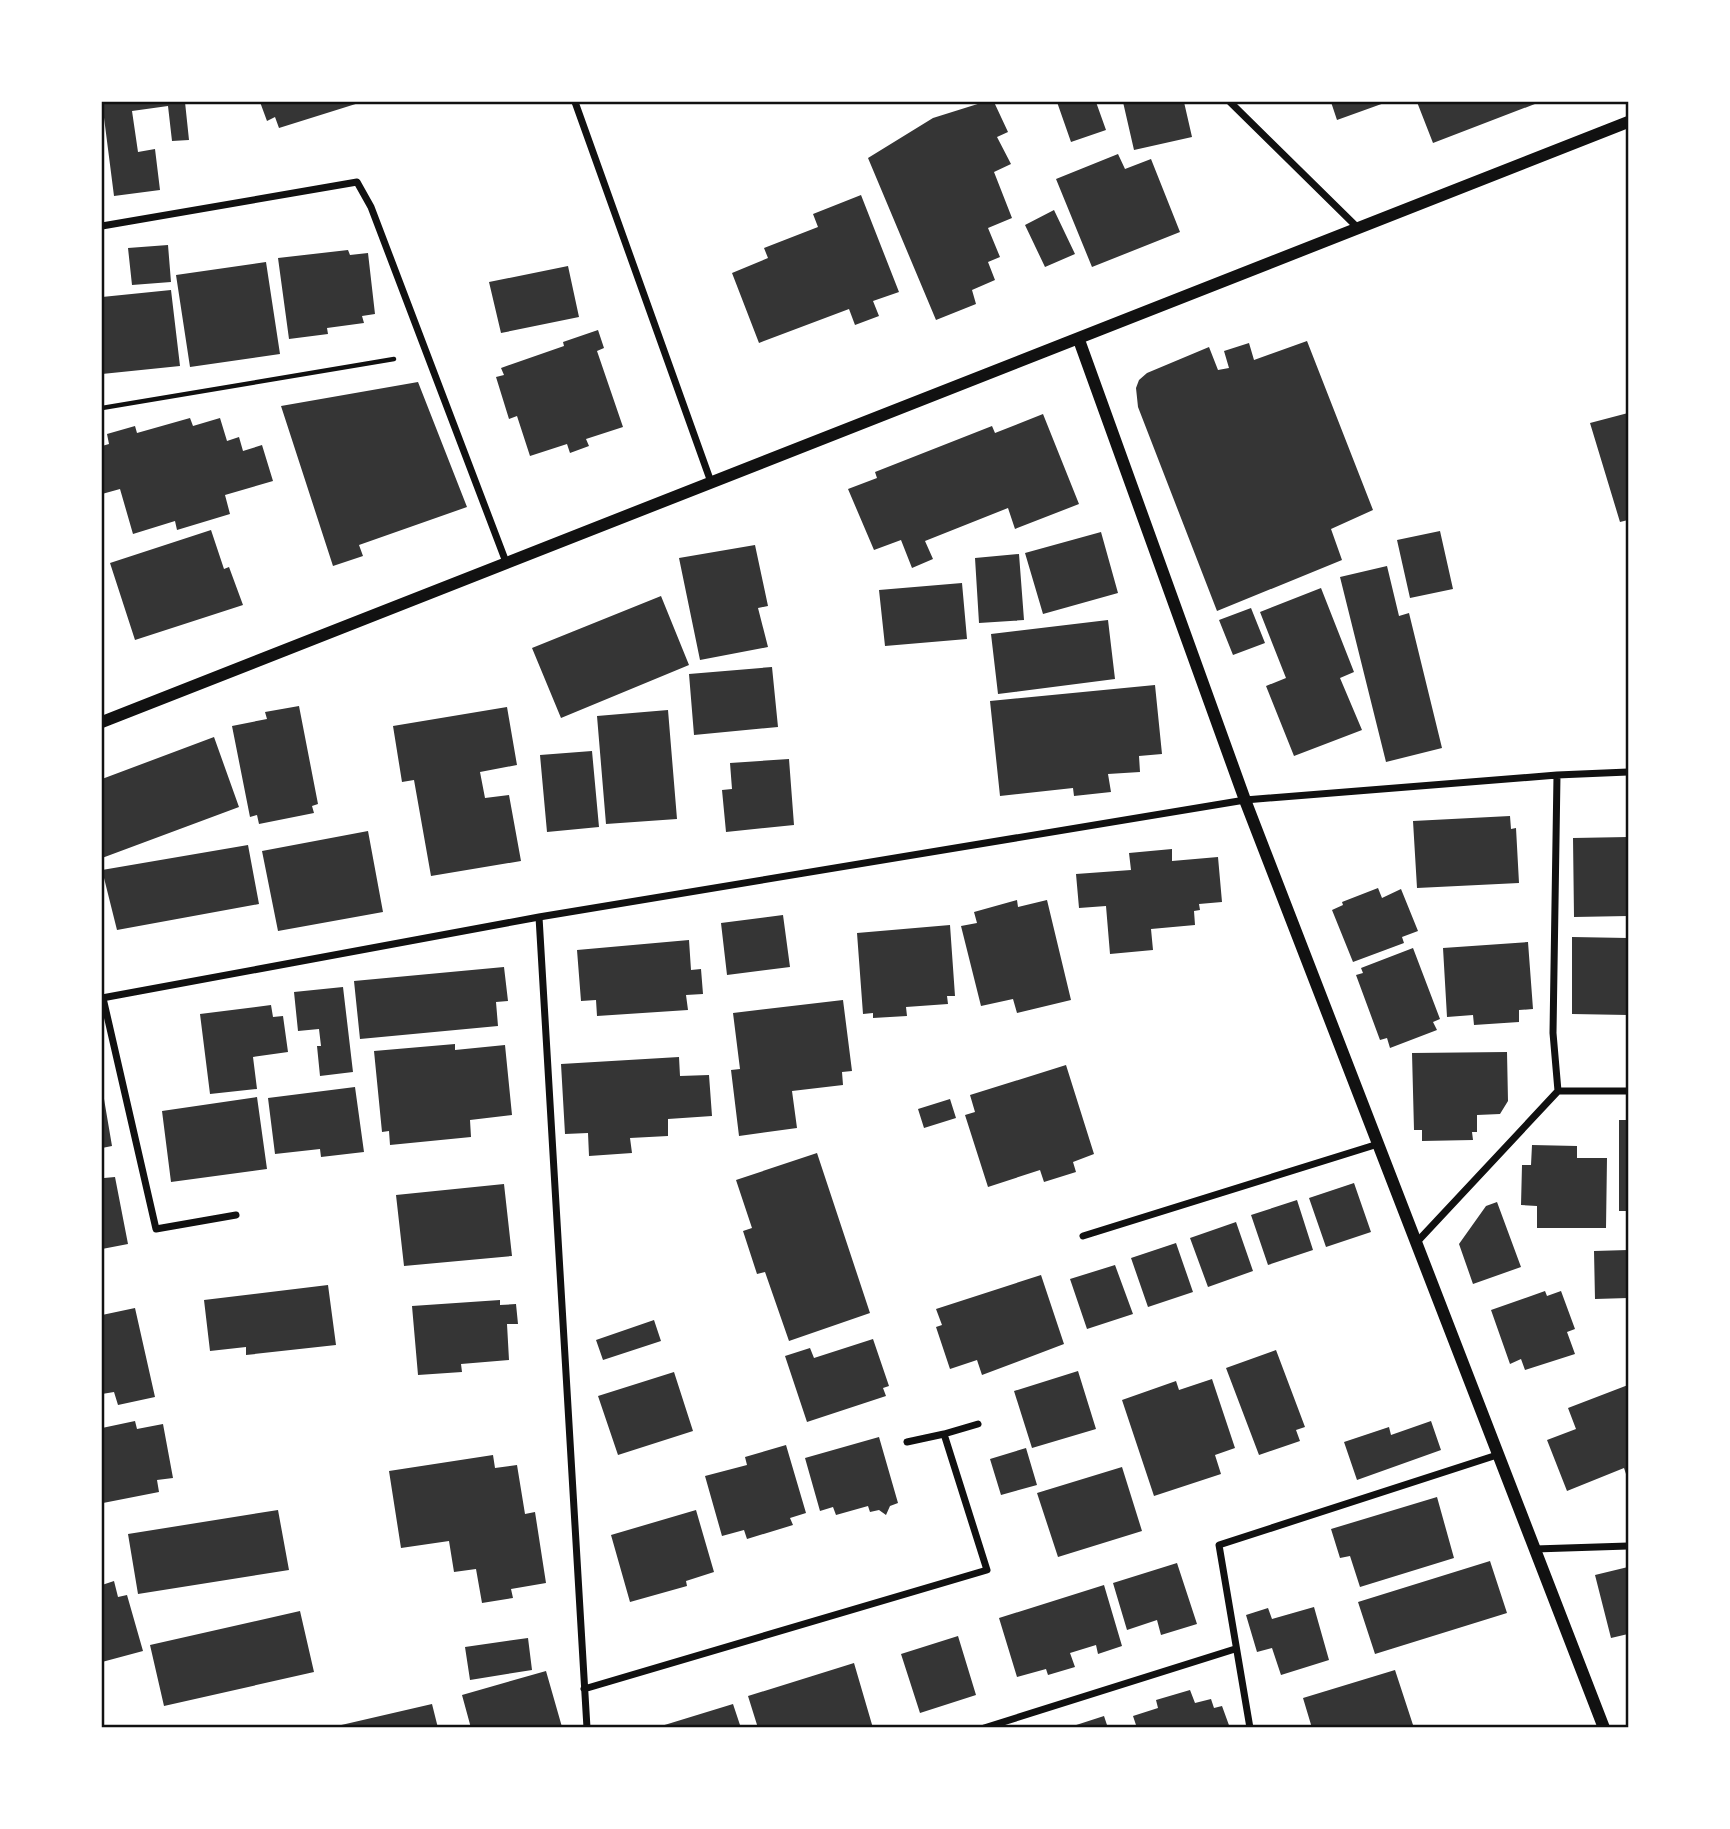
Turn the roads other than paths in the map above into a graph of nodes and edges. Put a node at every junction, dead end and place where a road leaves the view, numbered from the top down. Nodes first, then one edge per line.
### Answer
1 (575, 102) edge
2 (1230, 102) edge
3 (1629, 122) edge
4 (102, 226) edge
5 (1359, 229) junction
6 (1079, 340) junction
7 (711, 482) junction
8 (506, 562) junction
9 (102, 722) edge
10 (1629, 772) edge
11 (1557, 775) junction
12 (1245, 800) junction
13 (539, 917) junction
14 (102, 998) edge
15 (1558, 1091) junction
16 (1629, 1091) edge
17 (1378, 1144) junction
18 (236, 1214) dead end
19 (1083, 1236) dead end
20 (1416, 1243) junction
21 (978, 1424) dead end
22 (944, 1434) junction
23 (907, 1443) dead end
24 (1497, 1455) junction
25 (1629, 1546) edge
26 (1535, 1549) junction
27 (1235, 1649) junction
28 (584, 1689) junction
29 (587, 1727) edge
30 (984, 1727) edge
31 (1250, 1727) edge
32 (1604, 1727) edge

1 - 7 street
2 - 5 street
3 - 5 street
4 - 8 street
5 - 6 street
6 - 7 street
6 - 12 street
7 - 8 street
8 - 9 street
10 - 11 street
11 - 12 street
11 - 15 street
12 - 13 street
12 - 17 street
13 - 14 street
13 - 28 street
14 - 18 street
15 - 16 street
15 - 20 street
17 - 19 street
17 - 20 street
20 - 24 street
21 - 22 street
22 - 23 street
22 - 28 street
24 - 26 street
24 - 27 street
25 - 26 street
26 - 32 street
27 - 30 street
27 - 31 street
28 - 29 street

